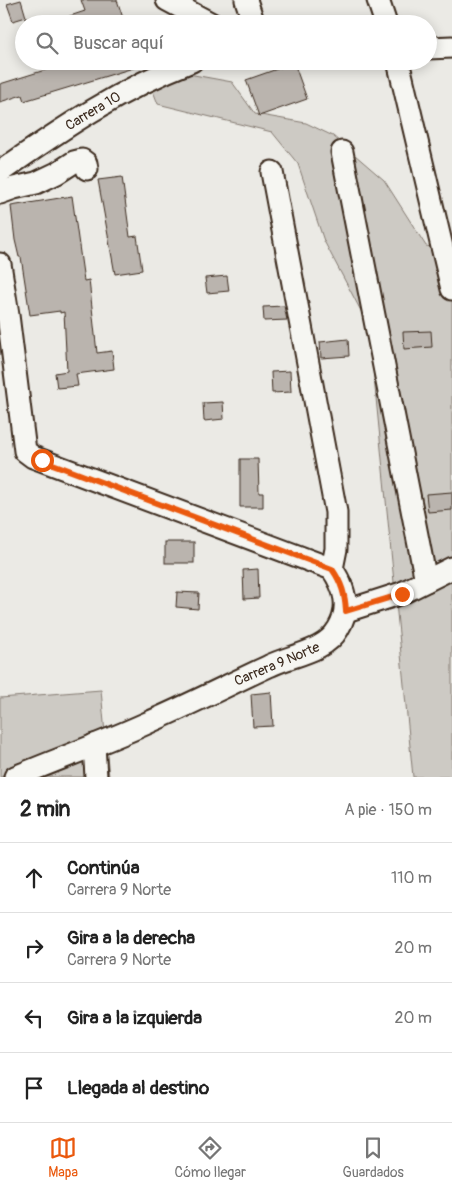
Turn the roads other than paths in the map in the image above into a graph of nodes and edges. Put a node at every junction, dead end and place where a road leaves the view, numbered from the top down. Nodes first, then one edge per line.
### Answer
1 (167, 0) edge
2 (246, 0) edge
3 (378, 0) edge
4 (195, 15) edge
5 (251, 15) edge
6 (383, 15) edge
7 (452, 47) edge
8 (437, 48) edge
9 (171, 70) edge
10 (400, 70) edge
11 (342, 152) dead end
12 (87, 169) dead end
13 (0, 172) edge
14 (272, 172) dead end
15 (0, 193) edge
16 (0, 264) edge
17 (452, 290) edge
18 (452, 568) edge
19 (332, 569) junction
20 (426, 581) junction
21 (346, 611) junction
22 (94, 745) junction
23 (15, 777) edge
24 (96, 777) edge

1 - 4 street
2 - 5 street
3 - 6 street
7 - 8 street
9 - 13 street, Carrera 10
10 - 17 street
11 - 20 street
12 - 15 street
14 - 19 street
16 - 19 street
18 - 20 street
19 - 21 street
20 - 21 street
21 - 22 street, Carrera 9 Norte
22 - 23 street, Carrera 9 Norte
22 - 24 street

